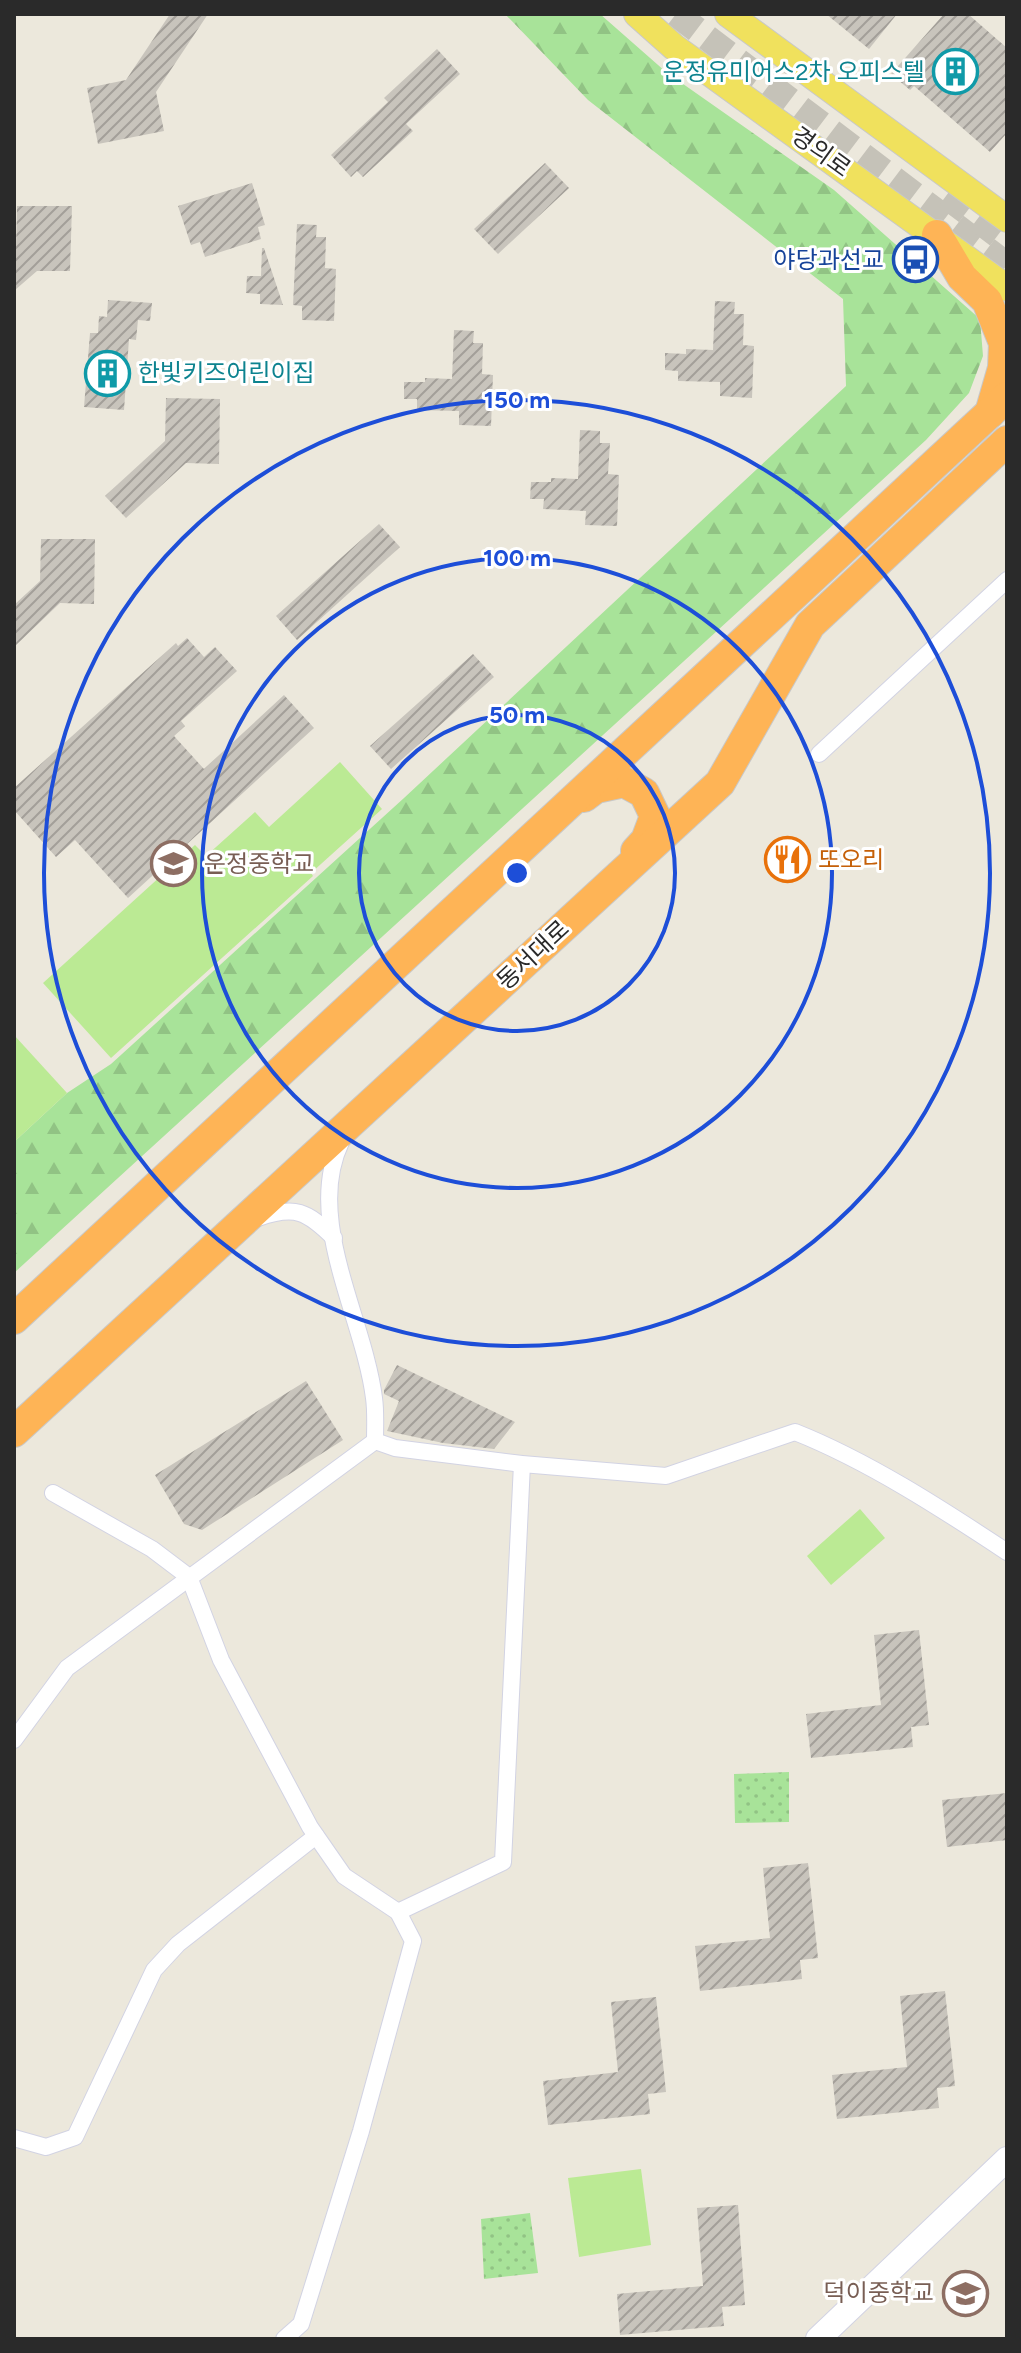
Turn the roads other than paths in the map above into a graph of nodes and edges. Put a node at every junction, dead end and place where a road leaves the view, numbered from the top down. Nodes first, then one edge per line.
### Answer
1 (637, 14) edge
2 (728, 14) edge
3 (976, 196) junction
4 (1007, 200) edge
5 (1007, 219) edge
6 (937, 235) junction
7 (1007, 288) edge
8 (998, 405) edge
9 (1007, 441) edge
10 (1007, 580) edge
11 (819, 754) dead end
12 (547, 823) junction
13 (604, 890) junction
14 (360, 1114) junction
15 (334, 1238) junction
16 (217, 1246) junction
17 (14, 1319) edge
18 (20, 1427) edge
19 (375, 1441) junction
20 (522, 1464) junction
21 (53, 1493) dead end
22 (1007, 1552) edge
23 (189, 1577) junction
24 (14, 1740) edge
25 (316, 1836) junction
26 (398, 1912) junction
27 (14, 2138) edge
28 (1007, 2159) edge
29 (284, 2339) edge
30 (818, 2339) edge

1 - 6 main road, 경의로
2 - 3 main road
3 - 4 main road
3 - 5 main road
6 - 7 main road, 경의로
6 - 8 highway
8 - 12 highway
9 - 13 highway, 동서대로
10 - 11 street
12 - 13 highway
12 - 17 highway
13 - 14 highway, 동서대로
14 - 15 street
14 - 16 highway, 동서대로
15 - 16 street
15 - 19 street
16 - 18 highway, 동서대로
19 - 20 street
19 - 23 street
20 - 22 street
20 - 26 street
21 - 23 street
23 - 24 street
23 - 25 street
25 - 26 street
25 - 27 street
26 - 29 street
28 - 30 street

